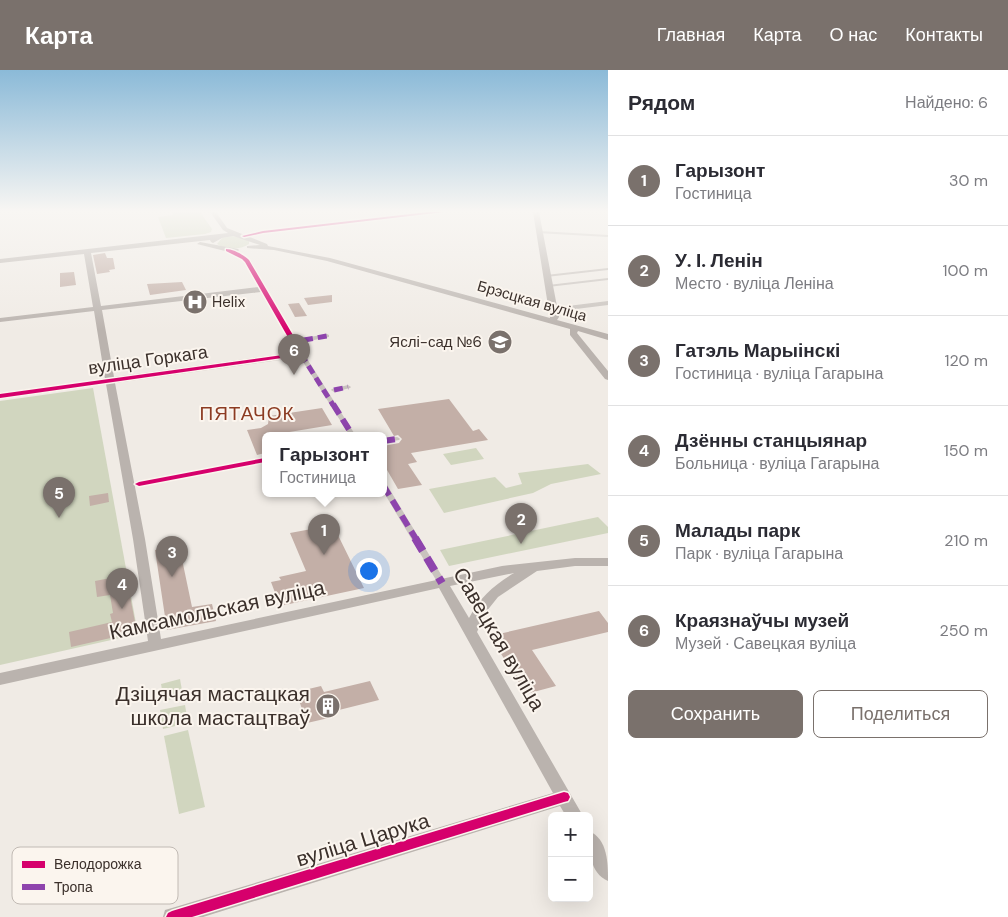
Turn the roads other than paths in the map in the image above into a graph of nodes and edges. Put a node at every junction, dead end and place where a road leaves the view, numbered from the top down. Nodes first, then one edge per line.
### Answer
1 (87, 252) junction
2 (92, 252) edge
3 (231, 252) edge
4 (247, 252) edge
5 (290, 252) edge
6 (542, 252) edge
7 (244, 258) junction
8 (0, 261) edge
9 (608, 269) edge
10 (546, 276) junction
11 (608, 279) edge
12 (548, 286) junction
13 (263, 289) junction
14 (608, 303) edge
15 (97, 308) junction
16 (552, 310) junction
17 (0, 320) edge
18 (552, 322) junction
19 (576, 328) junction
20 (327, 336) dead end
21 (608, 337) edge
22 (304, 340) dead end
23 (301, 354) junction
24 (608, 377) edge
25 (111, 381) junction
26 (348, 388) dead end
27 (334, 390) dead end
28 (0, 396) edge
29 (350, 432) edge
30 (397, 439) dead end
31 (387, 440) edge
32 (262, 461) edge
33 (139, 484) dead end
34 (387, 492) edge
35 (608, 562) edge
36 (540, 565) junction
37 (442, 584) junction
38 (470, 633) junction
39 (155, 644) junction
40 (0, 679) edge
41 (564, 797) junction
42 (573, 812) edge
43 (593, 847) edge
44 (608, 872) edge
45 (211, 911) edge
46 (172, 917) edge

1 - 2 main road
1 - 8 main road
1 - 15 main road
3 - 7 main road
4 - 7 main road
5 - 18 main road, Брэсцкая вуліца
6 - 10 main road
7 - 13 main road
9 - 10 street
10 - 12 main road
11 - 12 street
12 - 16 main road
13 - 15 main road
13 - 23 main road
14 - 16 street
15 - 17 main road
15 - 25 main road
16 - 18 main road
18 - 19 main road, Брэсцкая вуліца
19 - 21 main road, Брэсцкая вуліца
19 - 24 main road
20 - 22 street
23 - 25 main road, вуліца Горкага
23 - 29 street
25 - 28 main road, вуліца Горкага
25 - 39 main road
26 - 27 street
30 - 31 street
32 - 33 street
34 - 37 street, Савецкая вуліца
35 - 36 main road, Камсамольская вуліца
36 - 37 main road, Камсамольская вуліца
36 - 38 main road
37 - 38 main road, Савецкая вуліца
37 - 39 main road, Камсамольская вуліца
38 - 41 main road, Савецкая вуліца
39 - 40 main road, Камсамольская вуліца
41 - 42 main road, Савецкая вуліца
41 - 45 main road, вуліца Царука
43 - 44 main road
45 - 46 main road, вуліца Царука

